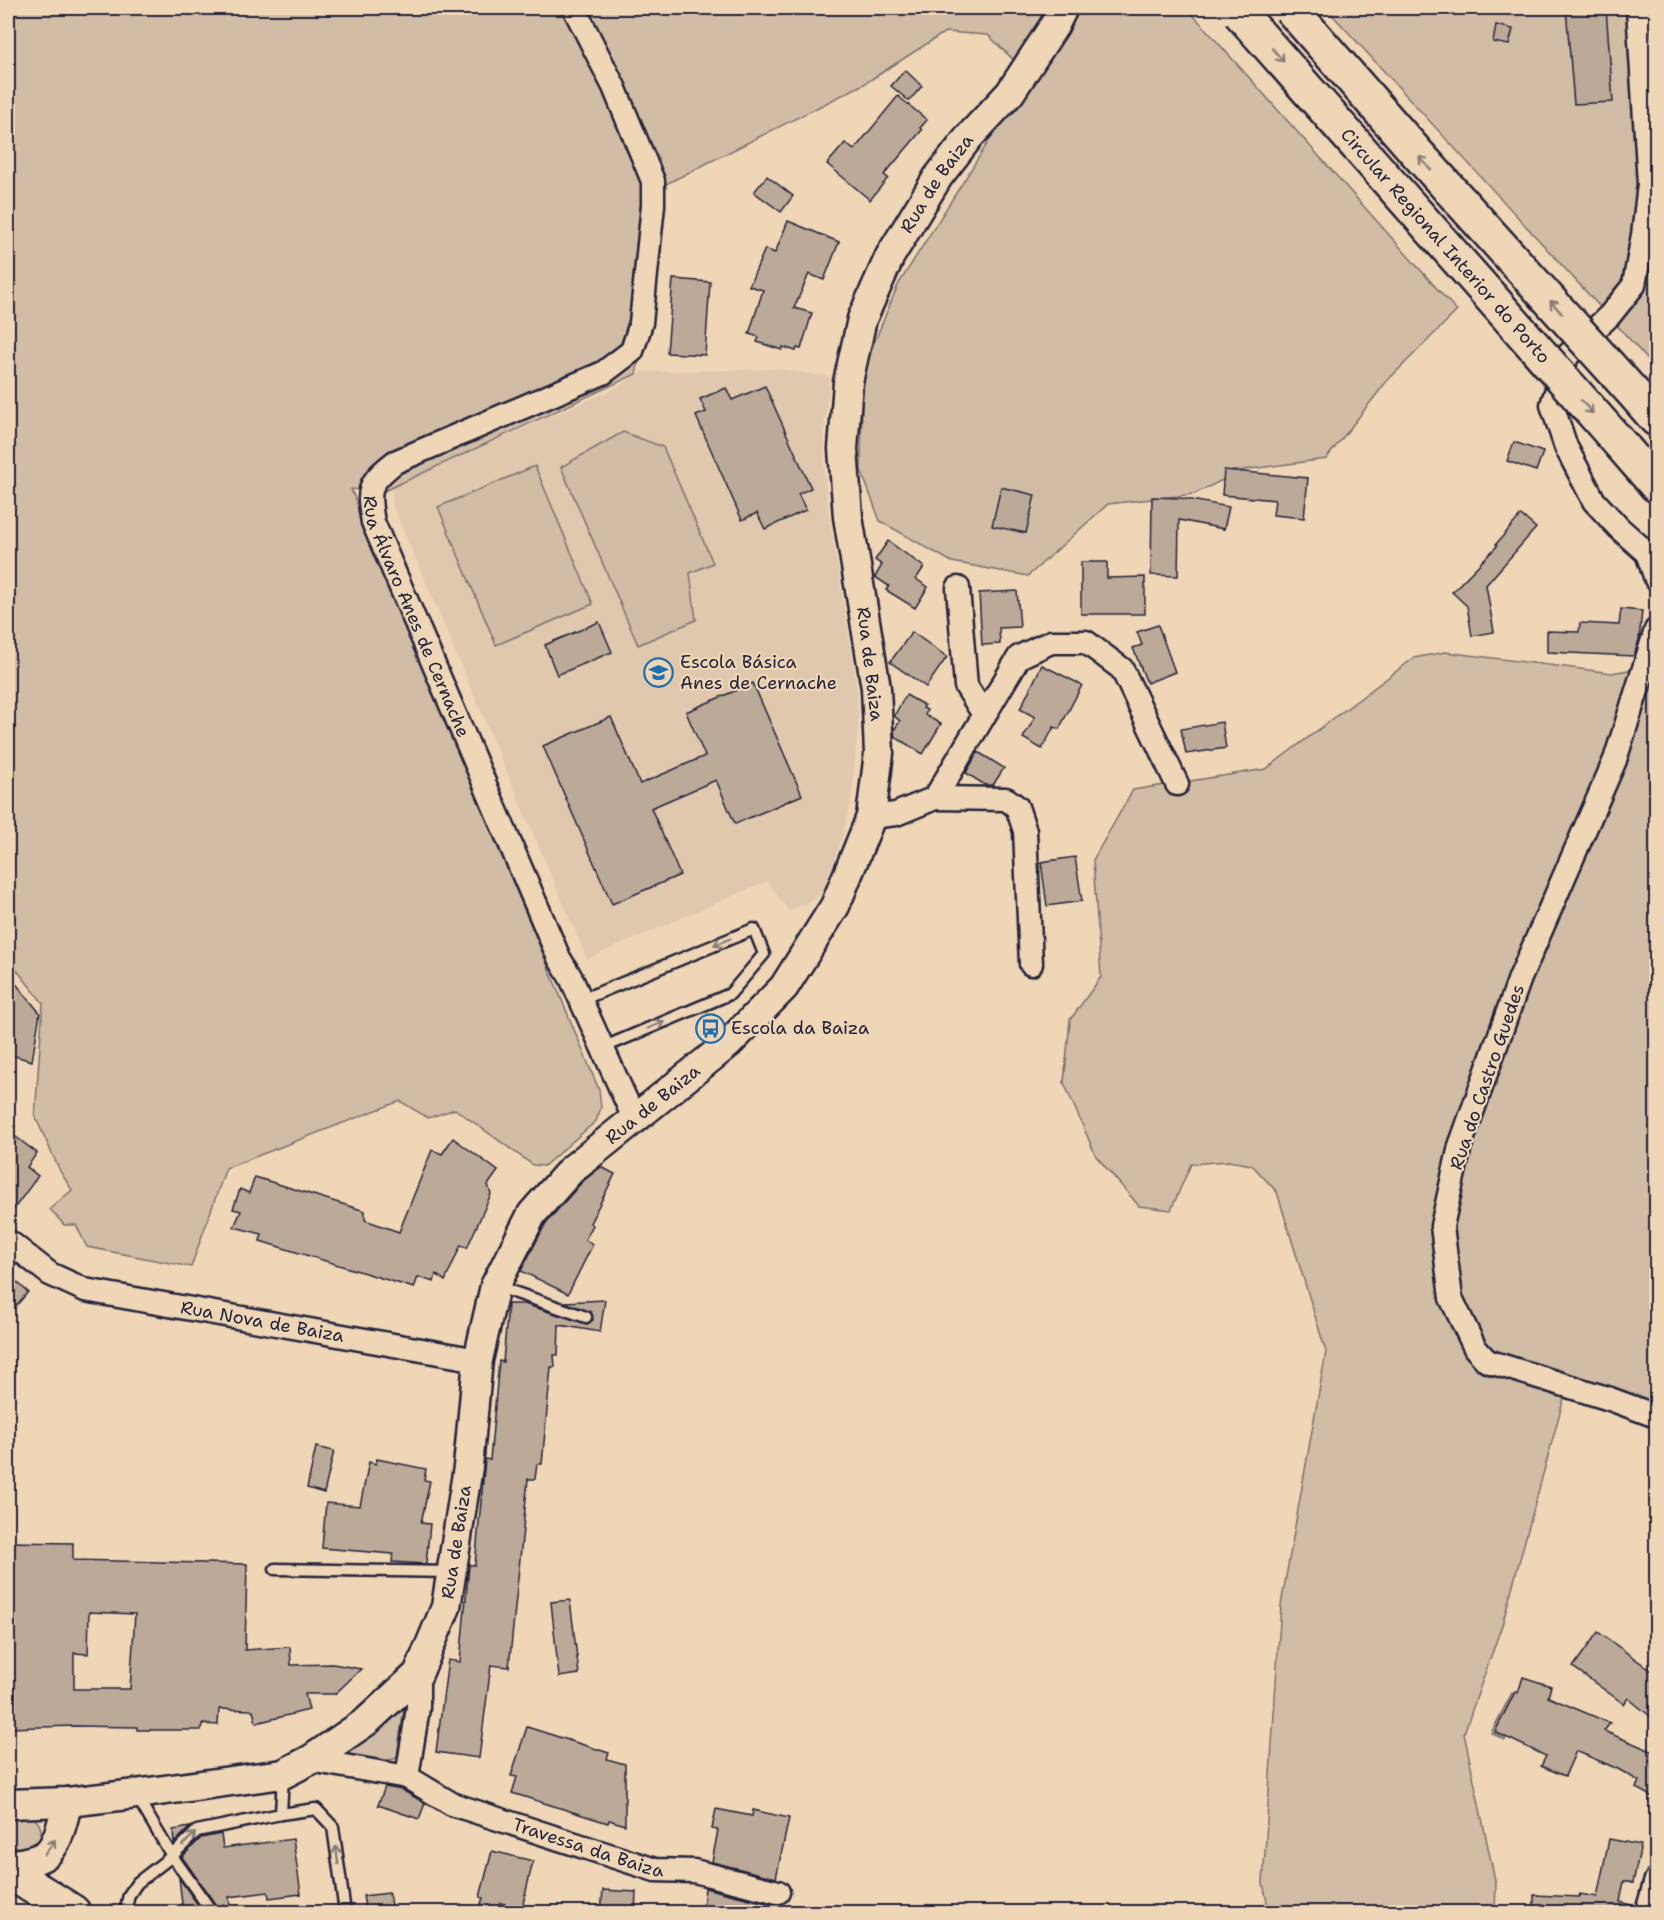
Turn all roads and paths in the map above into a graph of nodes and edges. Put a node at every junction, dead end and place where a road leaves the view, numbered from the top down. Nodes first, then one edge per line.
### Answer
1 (574, 8) edge
2 (1063, 8) edge
3 (1290, 8) edge
4 (1638, 8) edge
5 (1238, 10) edge
6 (1647, 408) edge
7 (1656, 485) edge
8 (1656, 579) edge
9 (958, 588) dead end
10 (1656, 630) edge
11 (984, 715) junction
12 (1177, 784) dead end
13 (935, 798) junction
14 (871, 818) junction
15 (1031, 964) dead end
16 (581, 1000) junction
17 (602, 1048) junction
18 (634, 1118) junction
19 (8, 1241) edge
20 (495, 1286) junction
21 (586, 1317) dead end
22 (478, 1360) junction
23 (1656, 1416) edge
24 (275, 1569) dead end
25 (452, 1572) junction
26 (418, 1674) junction
27 (310, 1760) junction
28 (284, 1774) junction
29 (407, 1777) junction
30 (136, 1794) junction
31 (68, 1802) junction
32 (10, 1806) edge
33 (281, 1814) junction
34 (172, 1857) junction
35 (8, 1865) edge
36 (8, 1871) edge
37 (1656, 1880) edge
38 (778, 1892) dead end
39 (73, 1912) edge
40 (125, 1912) edge
41 (212, 1912) edge
42 (345, 1912) edge
43 (1647, 1912) edge

1 - 16 street, Rua Álvaro Anes de Cernache
2 - 14 street, Rua de Baiza
6 -> 3 main road, bridge
4 - 8 street
5 -> 7 main road, Circular Regional Interior do Porto, bridge
9 - 11 street
10 - 23 street, Rua do Castro Guedes
11 - 12 street
11 - 13 street
13 - 14 street
13 - 15 street
14 - 18 street, Rua de Baiza
16 - 17 street, Rua Álvaro Anes de Cernache
17 -> 16 lane
17 - 18 street, Rua Álvaro Anes de Cernache
18 - 20 street, Rua de Baiza
19 - 22 street, Rua Nova de Baiza
20 - 21 lane
20 - 22 street, Rua de Baiza
22 - 25 street, Rua de Baiza
24 - 25 lane
25 - 26 street, Rua de Baiza
26 - 27 street, Rua de Baiza
26 - 29 street
27 - 28 street, Rua de Baiza
27 - 29 street, Travessa da Baiza
28 - 30 street, Rua de Baiza
28 - 33 lane
29 - 38 street, Travessa da Baiza
30 - 31 street, Rua de Baiza
30 - 34 lane
31 - 32 street, Rua de Baiza
35 -> 31 street
34 -> 33 lane
42 -> 33 lane
34 - 40 lane
34 - 41 lane
36 - 39 main road
37 - 43 street

